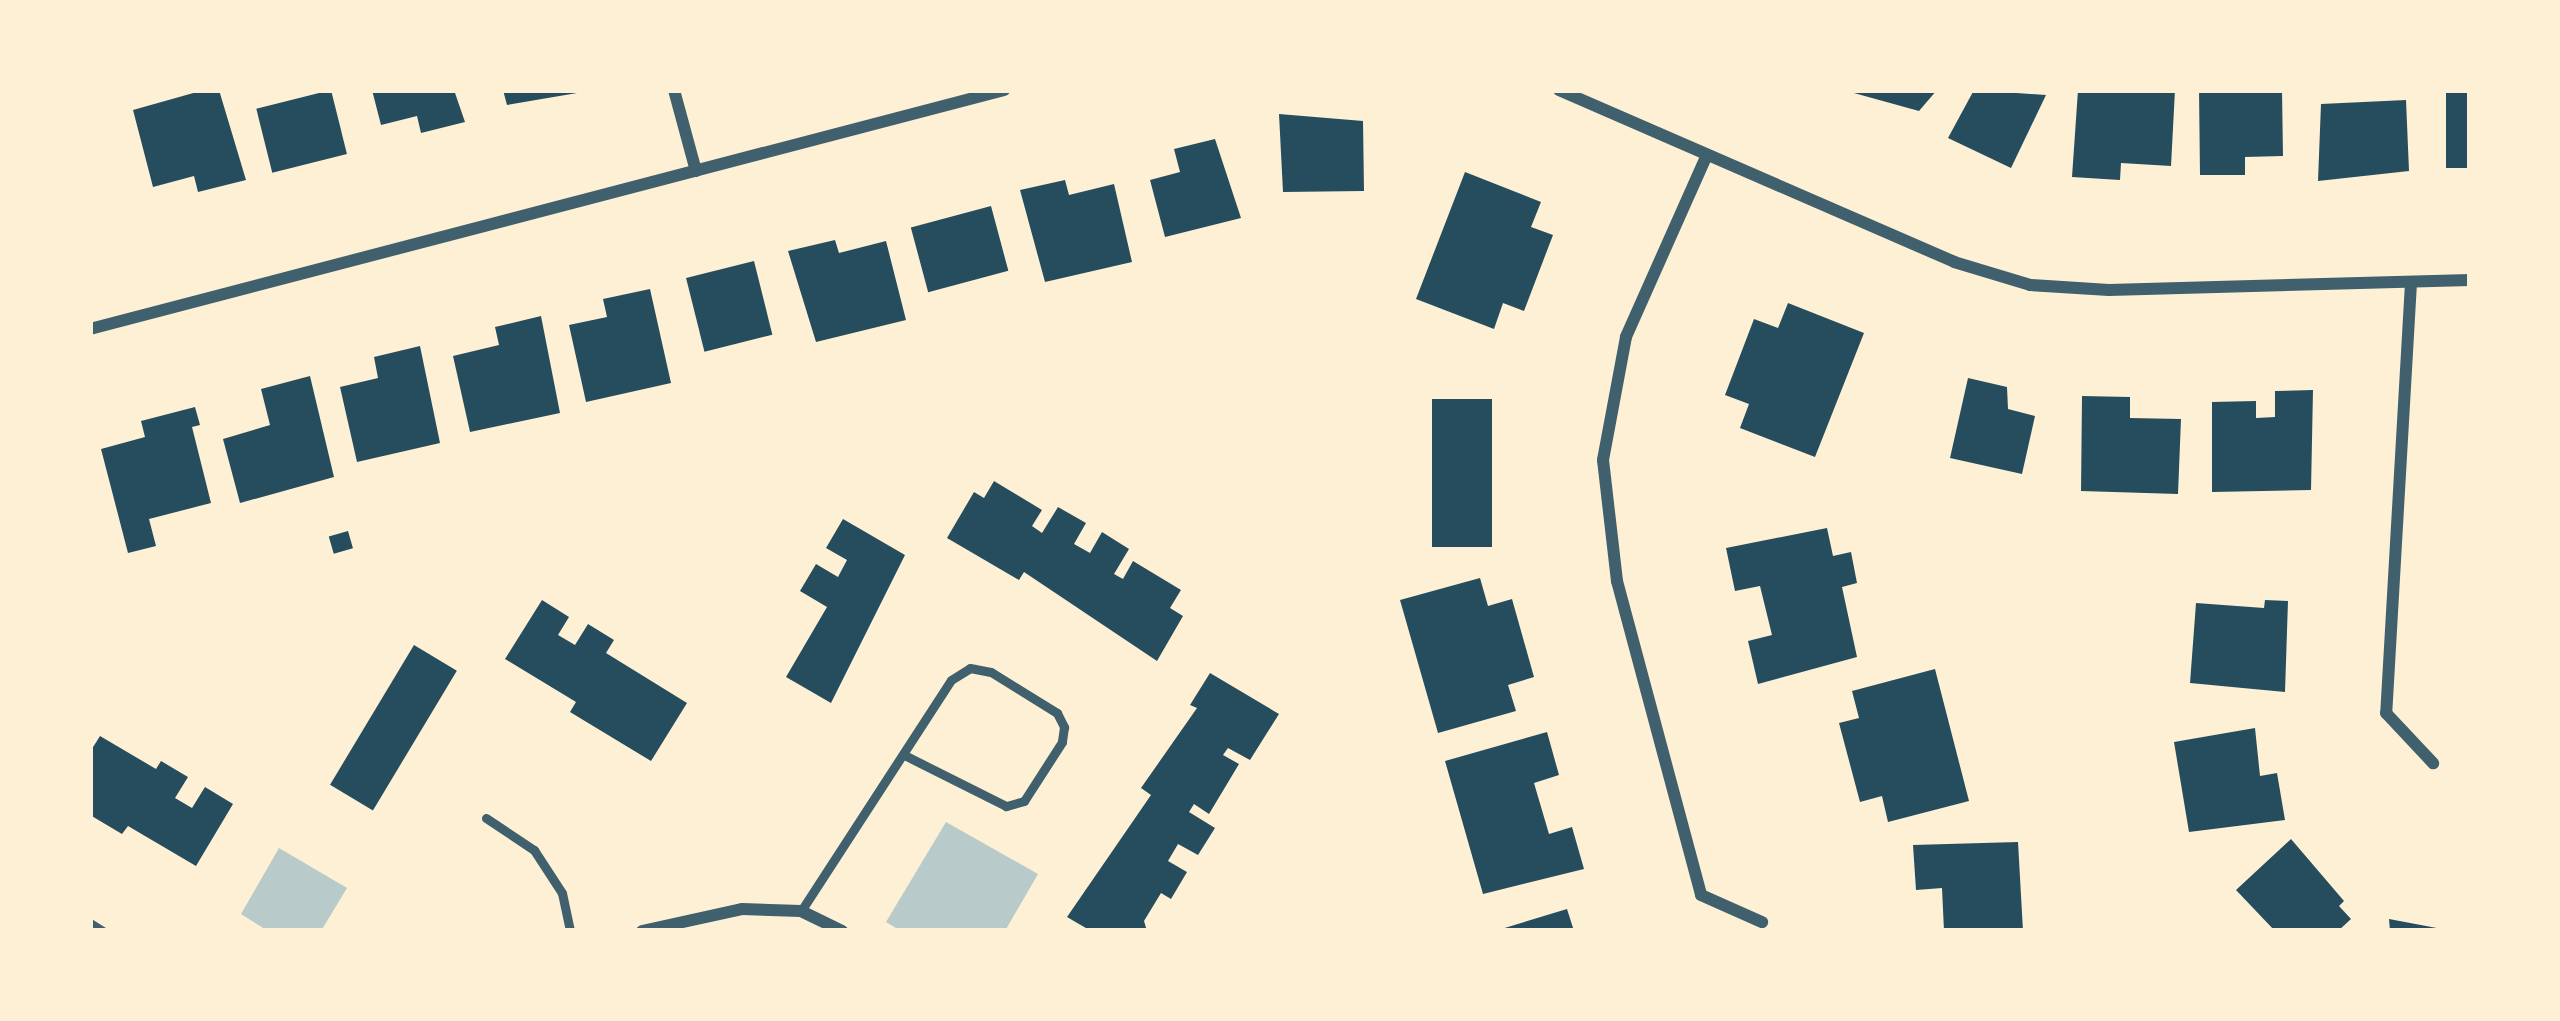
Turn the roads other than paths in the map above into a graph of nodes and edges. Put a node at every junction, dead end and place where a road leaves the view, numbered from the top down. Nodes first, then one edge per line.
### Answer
1 (674, 90) edge
2 (1004, 90) edge
3 (1559, 90) edge
4 (1706, 157) junction
5 (696, 171) junction
6 (2470, 280) edge
7 (2411, 283) junction
8 (90, 329) edge
9 (906, 755) junction
10 (2433, 763) dead end
11 (486, 818) dead end
12 (801, 910) junction
13 (90, 922) edge
14 (1762, 922) dead end
15 (103, 931) edge
16 (570, 931) edge
17 (642, 931) edge
18 (842, 931) edge

1 - 5 street
2 - 5 street
3 - 4 street
4 - 7 street
4 - 14 street
5 - 8 street
6 - 7 street
7 - 10 street
9 - 9 lane
9 - 12 lane
11 - 16 lane
12 - 17 street
12 - 18 street
13 - 15 lane

